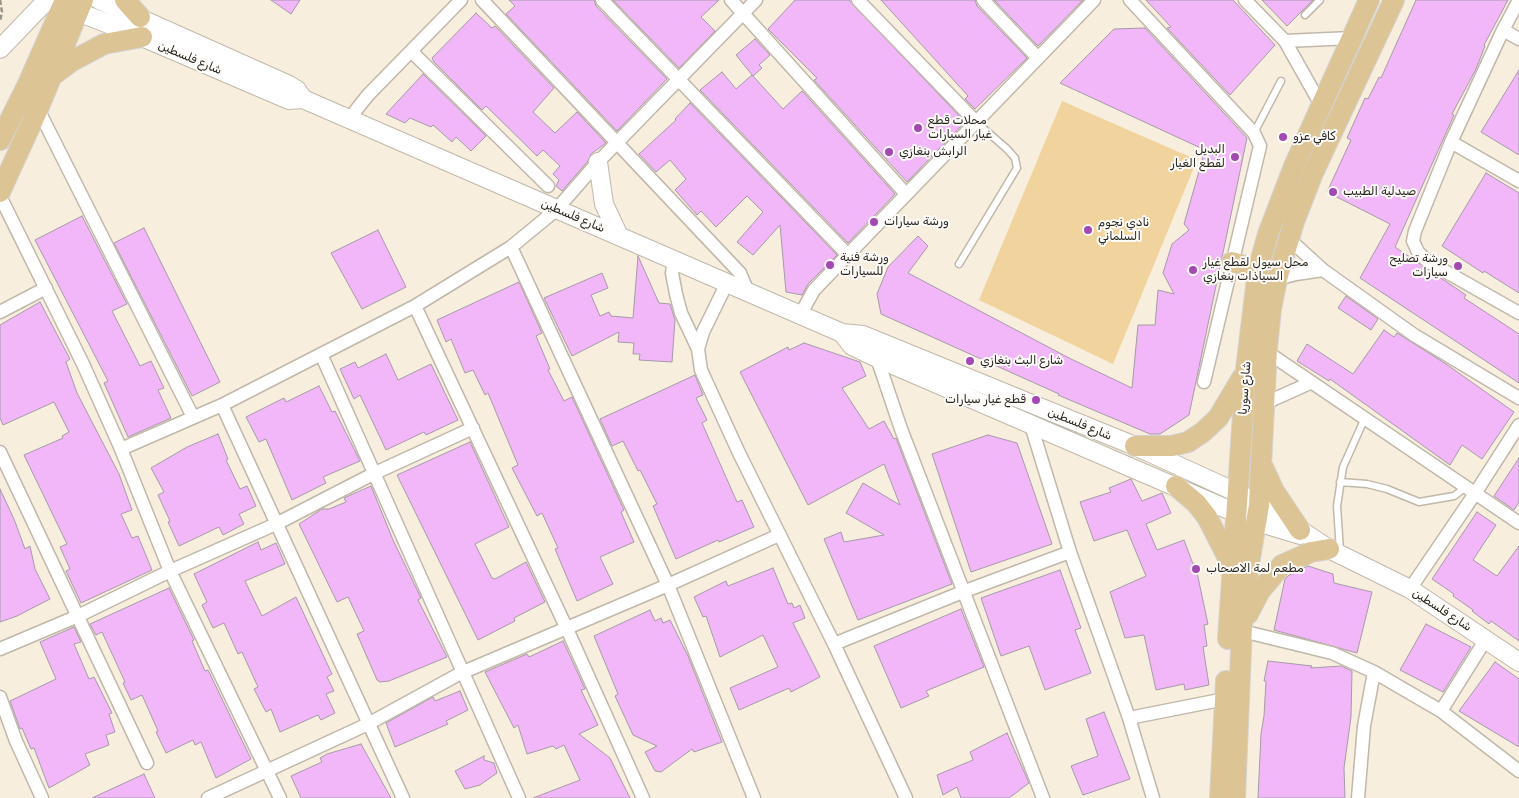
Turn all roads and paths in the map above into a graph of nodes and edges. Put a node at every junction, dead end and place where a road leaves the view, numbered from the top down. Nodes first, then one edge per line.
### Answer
1 (0, 0) edge
2 (47, 0) edge
3 (99, 0) edge
4 (125, 0) edge
5 (461, 0) edge
6 (482, 0) edge
7 (602, 0) edge
8 (731, 0) edge
9 (756, 0) edge
10 (858, 0) edge
11 (983, 0) edge
12 (1094, 0) edge
13 (1130, 0) edge
14 (1245, 0) edge
15 (1320, 0) edge
16 (1369, 0) edge
17 (1394, 0) edge
18 (1519, 0) edge
19 (75, 4) edge
20 (1, 9) edge
21 (744, 13) junction
22 (1305, 15) dead end
23 (140, 17) junction
24 (0, 21) edge
25 (1502, 30) junction
26 (142, 37) junction
27 (1352, 38) junction
28 (1519, 39) edge
29 (1285, 42) junction
30 (0, 48) edge
31 (411, 51) junction
32 (1038, 58) junction
33 (52, 76) junction
34 (679, 80) junction
35 (1281, 81) dead end
36 (303, 99) junction
37 (1321, 105) junction
38 (38, 109) junction
39 (349, 119) junction
40 (976, 122) junction
41 (1254, 133) junction
42 (0, 140) edge
43 (1451, 142) junction
44 (617, 143) junction
45 (598, 162) junction
46 (1519, 182) edge
47 (548, 186) dead end
48 (0, 194) edge
49 (906, 194) junction
50 (556, 210) junction
51 (619, 236) junction
52 (1289, 240) junction
53 (511, 248) junction
54 (848, 255) junction
55 (674, 260) junction
56 (1232, 262) junction
57 (959, 264) dead end
58 (1258, 270) junction
59 (1323, 270) junction
60 (1277, 279) junction
61 (727, 283) junction
62 (46, 288) junction
63 (748, 292) junction
64 (415, 306) junction
65 (0, 312) edge
66 (1519, 313) edge
67 (800, 314) junction
68 (842, 333) junction
69 (698, 349) junction
70 (1266, 352) junction
71 (321, 354) junction
72 (878, 358) junction
73 (1246, 369) junction
74 (1204, 382) dead end
75 (1310, 383) junction
76 (1519, 398) edge
77 (222, 405) junction
78 (1266, 407) junction
79 (193, 417) junction
80 (1364, 420) junction
81 (1030, 422) junction
82 (1519, 425) edge
83 (473, 428) junction
84 (1134, 446) junction
85 (121, 449) junction
86 (0, 452) edge
87 (1262, 464) junction
88 (375, 473) junction
89 (1340, 482) junction
90 (1176, 486) junction
91 (1472, 489) junction
92 (1237, 503) junction
93 (1258, 514) junction
94 (1519, 523) edge
95 (276, 524) junction
96 (1304, 533) junction
97 (779, 535) junction
98 (1070, 552) junction
99 (1335, 552) junction
100 (1232, 567) junction
101 (170, 571) junction
102 (668, 585) junction
103 (1410, 589) junction
104 (965, 591) junction
105 (78, 616) junction
106 (1242, 628) junction
107 (567, 629) junction
108 (1486, 639) junction
109 (834, 644) junction
110 (0, 649) edge
111 (1519, 662) edge
112 (1374, 672) junction
113 (461, 673) junction
114 (0, 697) edge
115 (1225, 699) junction
116 (1441, 711) junction
117 (1129, 718) junction
118 (368, 724) junction
119 (148, 763) dead end
120 (267, 771) junction
121 (1519, 771) edge
122 (42, 798) edge
123 (208, 798) edge
124 (280, 798) edge
125 (403, 798) edge
126 (519, 798) edge
127 (643, 798) edge
128 (754, 798) edge
129 (906, 798) edge
130 (1043, 798) edge
131 (1153, 798) edge
132 (1220, 798) edge
133 (1235, 798) edge
134 (1358, 798) edge

1 - 20 path
2 - 30 street
3 - 23 street, شارع فلسطين
4 - 23 main road
5 - 31 street
6 - 44 street
7 - 34 street
8 - 21 street
9 - 21 street
10 - 40 street
11 - 32 street
12 - 32 street
13 - 41 street
14 - 29 street
15 - 22 lane
16 - 27 main road, شارع سوريا
17 - 52 main road, شارع سوريا
18 - 25 street
19 - 26 street, شارع فلسطين
19 - 33 main road
19 - 42 main road
20 - 24 path
21 - 34 street
21 - 49 street
23 - 36 street, شارع فلسطين
25 - 28 street
25 - 43 street
26 - 33 main road
26 - 36 street, شارع فلسطين
27 - 29 street
27 - 37 main road, شارع سوريا
29 - 37 street
31 - 39 street
31 - 47 street
32 - 40 street
33 - 38 main road
34 - 44 street
34 - 54 street
35 - 41 lane
36 - 39 street, شارع فلسطين
37 - 58 main road, شارع سوريا
38 - 48 main road
38 - 79 street
39 - 50 street, شارع فلسطين
40 - 49 street
40 - 57 lane
41 - 56 street
43 - 46 street
43 - 66 street
44 - 45 street
44 - 63 street
45 - 50 street
45 - 51 street
48 - 62 street
49 - 54 street
50 - 51 street, شارع فلسطين
50 - 53 street
51 - 55 street, شارع فلسطين
52 - 59 street
52 - 60 main road, شارع سوريا
53 - 64 street
53 - 102 street
54 - 67 street
55 - 61 street, شارع فلسطين
55 - 69 street
56 - 58 main road
56 - 74 street
58 - 73 main road, شارع سوريا
59 - 60 street
59 - 76 street
60 - 70 main road, شارع سوريا
61 - 63 street, شارع فلسطين
61 - 69 street
62 - 65 street
62 - 85 street
63 - 67 street, شارع فلسطين
64 - 71 street
64 - 83 street
67 - 68 street, شارع فلسطين
68 - 72 street, شارع فلسطين
68 - 84 street, شارع فلسطين
69 - 97 street
70 - 75 street
70 - 78 main road, شارع سوريا
71 - 77 street
71 - 88 street
72 - 81 street, شارع فلسطين
72 - 104 street
73 - 84 main road
73 - 92 main road, شارع سوريا
75 - 78 street
75 - 80 street
77 - 79 street
77 - 95 street
78 - 87 main road, شارع سوريا
79 - 85 street
80 - 89 lane
80 - 91 street
81 - 90 street, شارع فلسطين
81 - 98 street
82 - 91 street
83 - 88 street
83 - 107 street
84 - 92 street, شارع فلسطين
85 - 101 street
86 - 105 street
87 - 93 main road, شارع سوريا
87 - 96 main road
88 - 95 street
88 - 113 street
89 - 91 lane
89 - 99 lane
90 - 92 street, شارع فلسطين
90 - 100 main road
91 - 94 street
91 - 103 street
92 - 93 street, شارع فلسطين
92 - 100 main road, شارع سوريا
93 - 96 street, شارع فلسطين
93 - 106 main road, شارع سوريا
95 - 101 street
95 - 118 street
96 - 99 street, شارع فلسطين
97 - 102 street
97 - 109 street
98 - 104 street
98 - 117 street
99 - 103 street, شارع فلسطين
99 - 106 main road
100 - 115 main road, شارع سوريا
101 - 105 street
101 - 120 street
102 - 107 street
102 - 128 street
103 - 108 street, شارع فلسطين
104 - 109 street
104 - 130 street
105 - 110 street
105 - 119 street
106 - 112 street
106 - 133 main road, شارع سوريا
107 - 113 street
107 - 127 street
108 - 111 street, شارع فلسطين
108 - 116 street
109 - 129 street
112 - 116 street
112 - 134 street
113 - 118 street
113 - 126 street
114 - 122 street
115 - 117 street
115 - 132 main road, شارع سوريا
116 - 121 street
117 - 131 street
118 - 120 street
118 - 125 street
120 - 123 street
120 - 124 street

